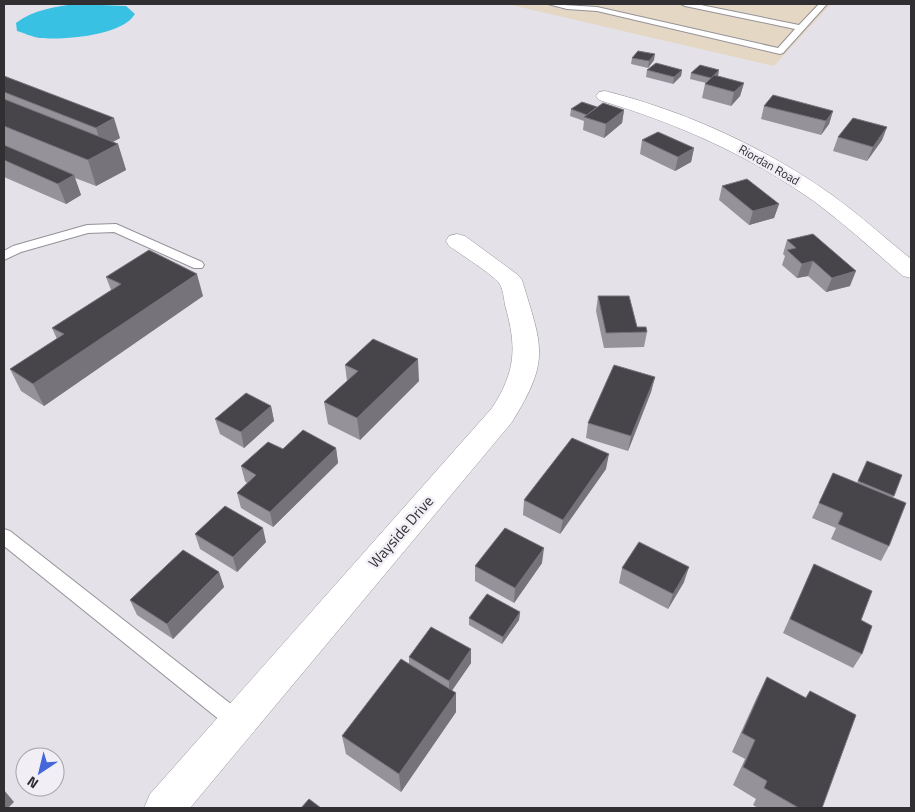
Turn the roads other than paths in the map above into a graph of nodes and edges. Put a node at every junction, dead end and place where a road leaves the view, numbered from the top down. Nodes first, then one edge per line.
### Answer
1 (552, 4) edge
2 (685, 4) edge
3 (823, 4) edge
4 (591, 6) edge
5 (801, 28) junction
6 (605, 96) dead end
7 (457, 241) dead end
8 (4, 256) edge
9 (198, 265) dead end
10 (911, 271) edge
11 (4, 536) edge
12 (238, 722) junction
13 (164, 808) edge

1 - 4 lane
2 - 5 lane
3 - 5 lane
4 - 5 lane
6 - 10 street, Riordan Road
7 - 12 street, Wayside Drive
8 - 9 lane
11 - 12 lane
12 - 13 street, Wayside Drive

